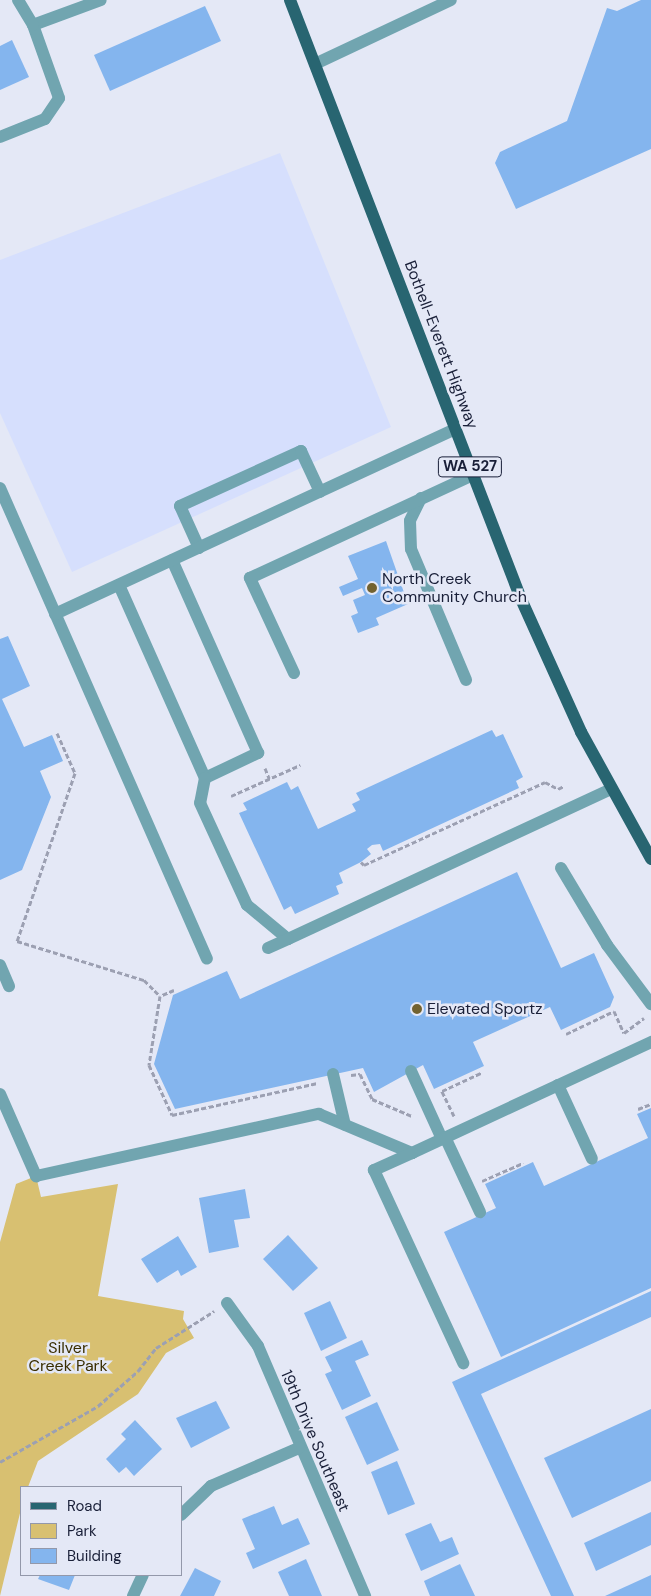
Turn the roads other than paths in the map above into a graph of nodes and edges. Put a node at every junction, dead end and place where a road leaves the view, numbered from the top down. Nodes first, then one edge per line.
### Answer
1 (18, 0) edge
2 (101, 0) edge
3 (290, 0) edge
4 (451, 0) edge
5 (33, 26) junction
6 (315, 64) junction
7 (0, 138) edge
8 (456, 429) junction
9 (473, 475) junction
10 (0, 488) edge
11 (320, 492) junction
12 (422, 498) junction
13 (199, 548) junction
14 (172, 560) junction
15 (119, 585) junction
16 (55, 614) junction
17 (294, 673) dead end
18 (466, 680) dead end
19 (205, 778) junction
20 (611, 789) junction
21 (651, 858) edge
22 (561, 868) dead end
23 (288, 938) junction
24 (268, 948) dead end
25 (207, 959) dead end
26 (0, 965) edge
27 (9, 986) dead end
28 (651, 1004) edge
29 (651, 1042) edge
30 (411, 1071) dead end
31 (333, 1077) road end
32 (558, 1085) junction
33 (0, 1094) edge
34 (345, 1125) junction
35 (444, 1138) junction
36 (412, 1153) junction
37 (592, 1159) dead end
38 (480, 1212) dead end
39 (227, 1303) road end
40 (463, 1363) dead end
41 (299, 1448) junction
42 (182, 1514) edge
43 (143, 1576) edge
44 (133, 1596) edge
45 (365, 1596) edge

1 - 5 street
2 - 5 street
3 - 6 main road, Bothell-Everett Highway / WA 527
4 - 6 street
5 - 7 street
6 - 8 main road, Bothell-Everett Highway / WA 527
8 - 9 main road, Bothell-Everett Highway / WA 527
8 - 11 street
9 - 12 street
9 - 20 main road, Bothell-Everett Highway / WA 527
10 - 16 street
11 - 13 street
11 - 13 street
12 - 17 street
12 - 18 street
13 - 14 street
14 - 15 street
14 - 19 street
15 - 16 street
15 - 19 street
16 - 25 street
19 - 23 street
20 - 21 main road, Bothell-Everett Highway / WA 527
20 - 23 street
22 - 28 street
23 - 24 street
26 - 27 street
29 - 32 street
30 - 35 street
31 - 34 street
32 - 35 street
32 - 37 street
33 - 34 street
34 - 36 street
35 - 36 street
35 - 38 street
36 - 40 street
39 - 41 street, 19th Drive Southeast
41 - 42 street
41 - 45 street, 19th Drive Southeast
43 - 44 street

